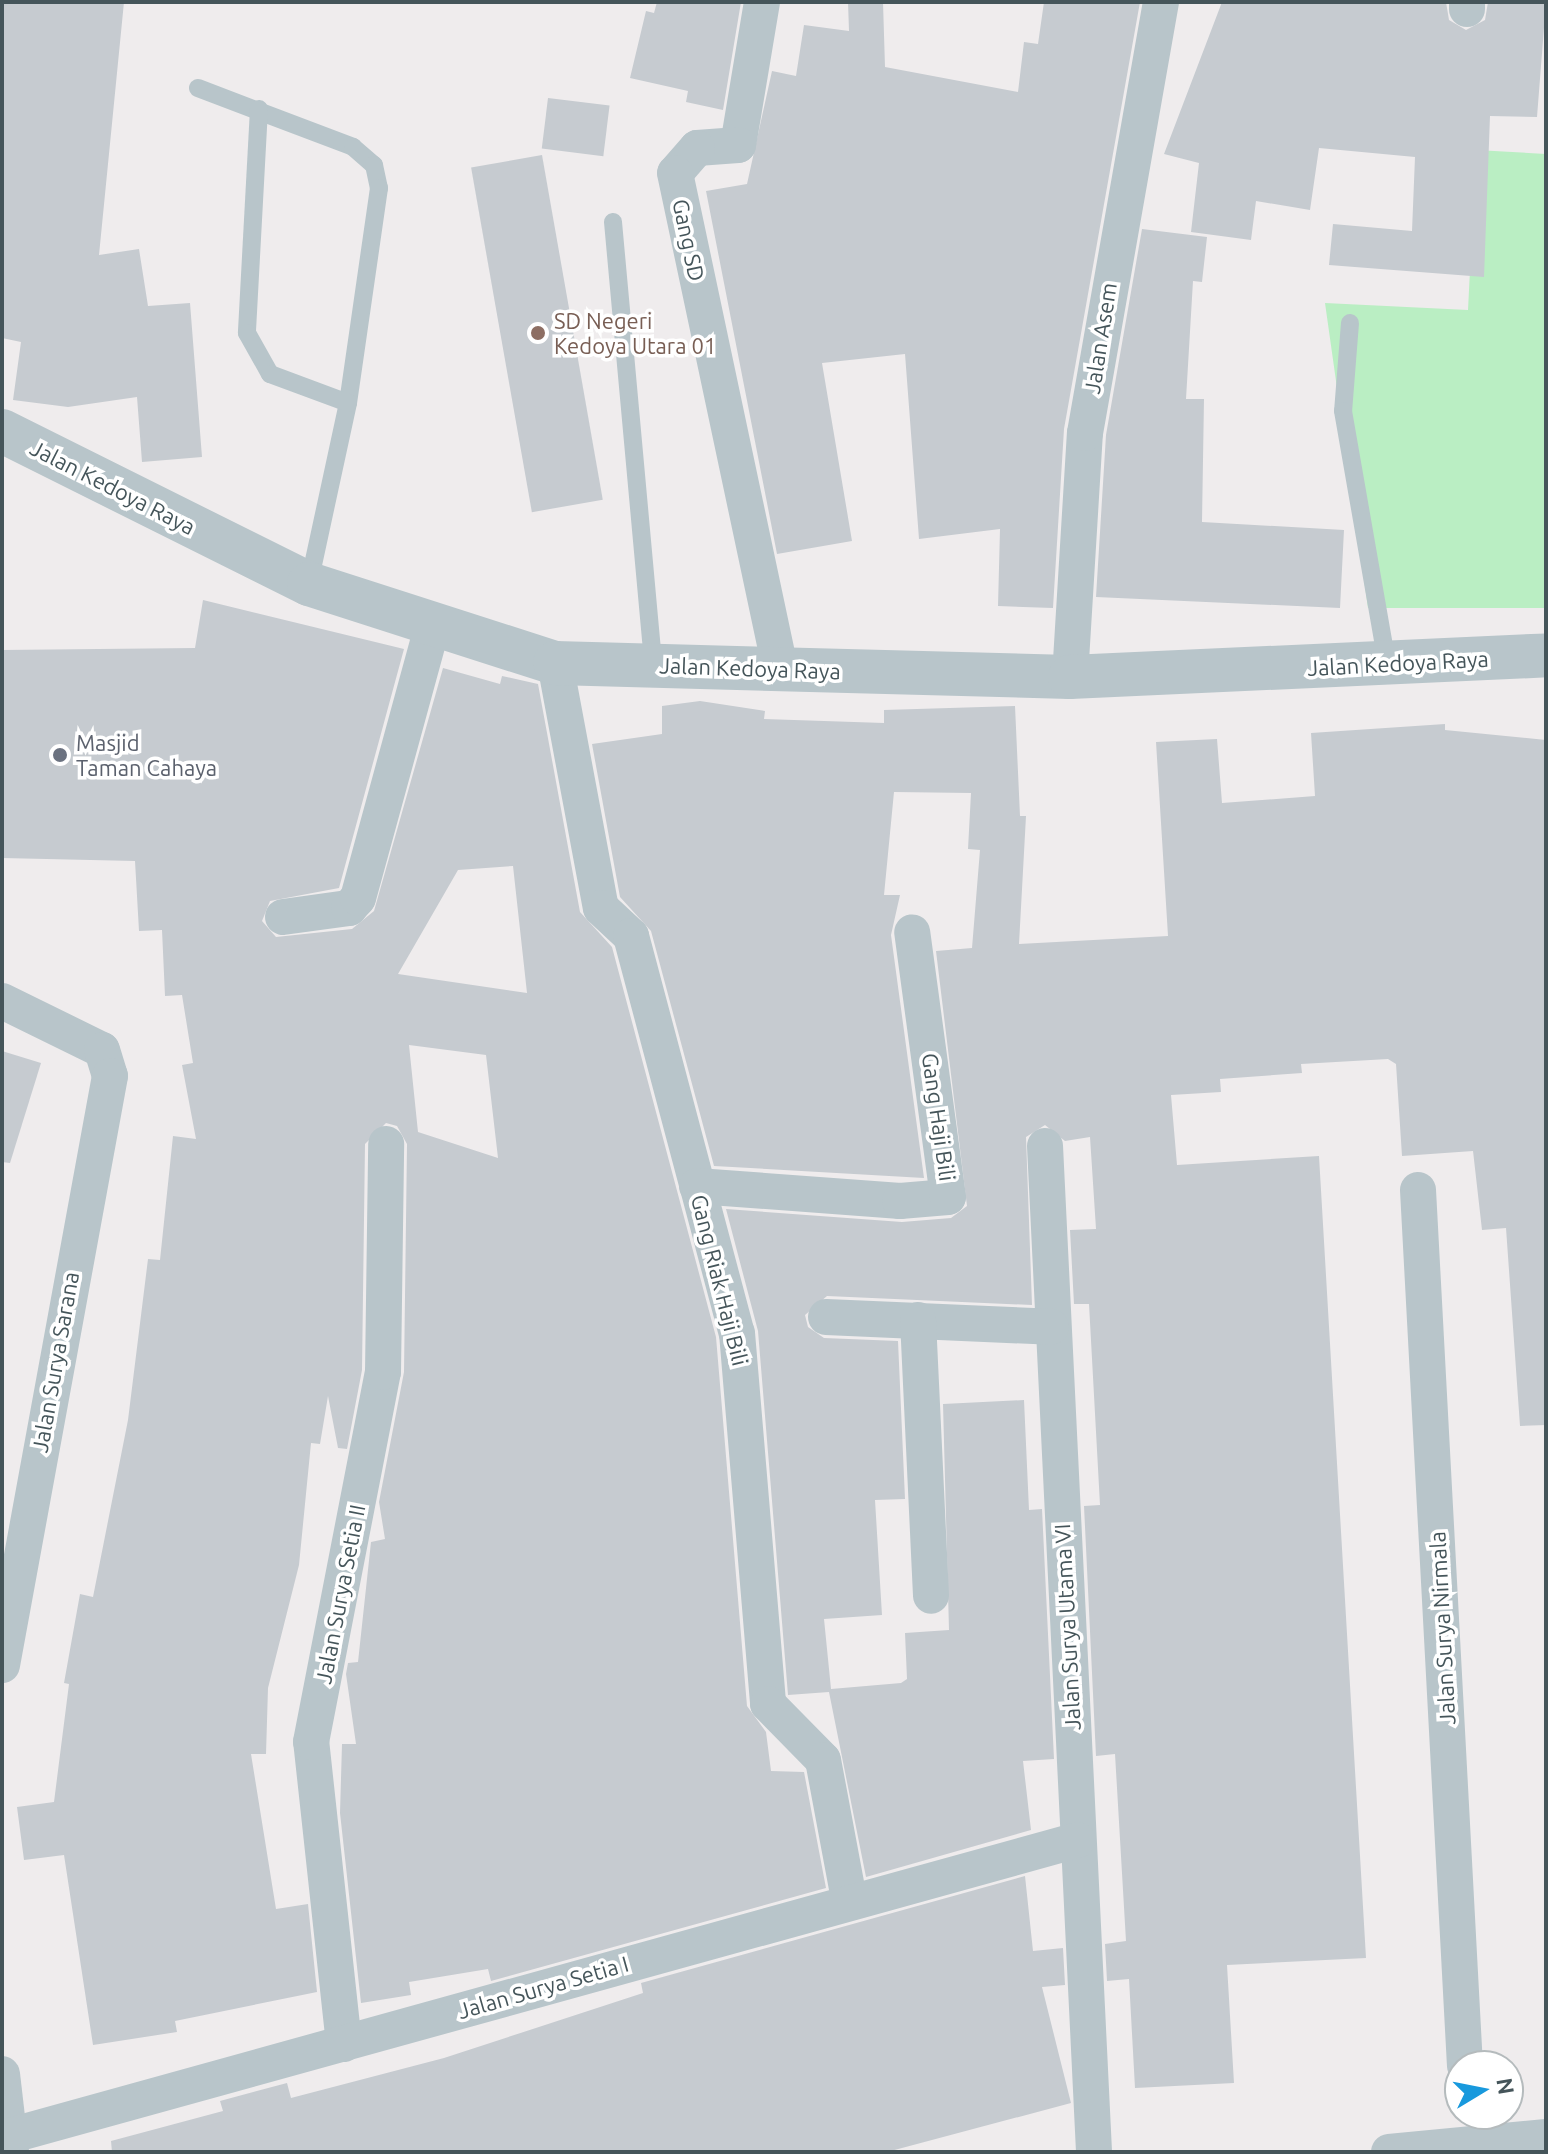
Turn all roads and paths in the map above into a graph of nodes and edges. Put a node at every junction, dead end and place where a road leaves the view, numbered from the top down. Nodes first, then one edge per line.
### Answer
1 (762, 2) edge
2 (1161, 2) edge
3 (198, 88) dead end
4 (259, 109) junction
5 (613, 222) dead end
6 (1350, 323) dead end
7 (348, 403) junction
8 (2, 431) edge
9 (309, 584) junction
10 (432, 627) junction
11 (1546, 655) edge
12 (555, 663) junction
13 (653, 665) junction
14 (1388, 665) junction
15 (780, 668) junction
16 (1070, 677) junction
17 (283, 917) dead end
18 (912, 932) dead end
19 (2, 1001) edge
20 (386, 1144) dead end
21 (1045, 1146) dead end
22 (697, 1186) junction
23 (1418, 1190) dead end
24 (826, 1317) dead end
25 (918, 1320) junction
26 (1051, 1327) junction
27 (931, 1596) dead end
28 (2, 1665) edge
29 (1078, 1840) junction
30 (849, 1899) junction
31 (344, 2044) junction
32 (1464, 2050) edge
33 (2, 2074) edge
34 (1469, 2136) edge
35 (1546, 2137) edge
36 (10, 2144) edge
37 (1094, 2152) edge
38 (1389, 2152) edge

1 - 15 street, Gang SD
2 - 16 street, Jalan Asem
3 - 4 lane
4 - 7 lane
4 - 7 lane
5 - 13 lane
6 - 14 lane
7 - 9 lane
8 - 9 street, Jalan Kedoya Raya
9 - 10 street, Jalan Kedoya Raya
10 - 12 street, Jalan Kedoya Raya
10 - 17 street
11 - 14 street, Jalan Kedoya Raya
12 - 13 street, Jalan Kedoya Raya
12 - 22 street, Gang Riak Haji Bili
13 - 15 street, Jalan Kedoya Raya
14 - 16 street, Jalan Kedoya Raya
15 - 16 street, Jalan Kedoya Raya
18 - 22 street, Gang Haji Bili
19 - 28 street, Jalan Surya Sarana
20 - 31 street, Jalan Surya Setia II
21 - 26 street, Jalan Surya Utama VI
22 - 30 street, Gang Riak Haji Bili
23 - 32 street, Jalan Surya Nirmala
24 - 25 street
25 - 26 street
25 - 27 street
26 - 29 street, Jalan Surya Utama VI
29 - 30 street, Jalan Surya Setia I
29 - 37 street, Jalan Surya Utama VI
30 - 31 street, Jalan Surya Setia I
31 - 36 street, Jalan Surya Setia I
33 - 36 street
34 - 35 street
34 - 38 street

